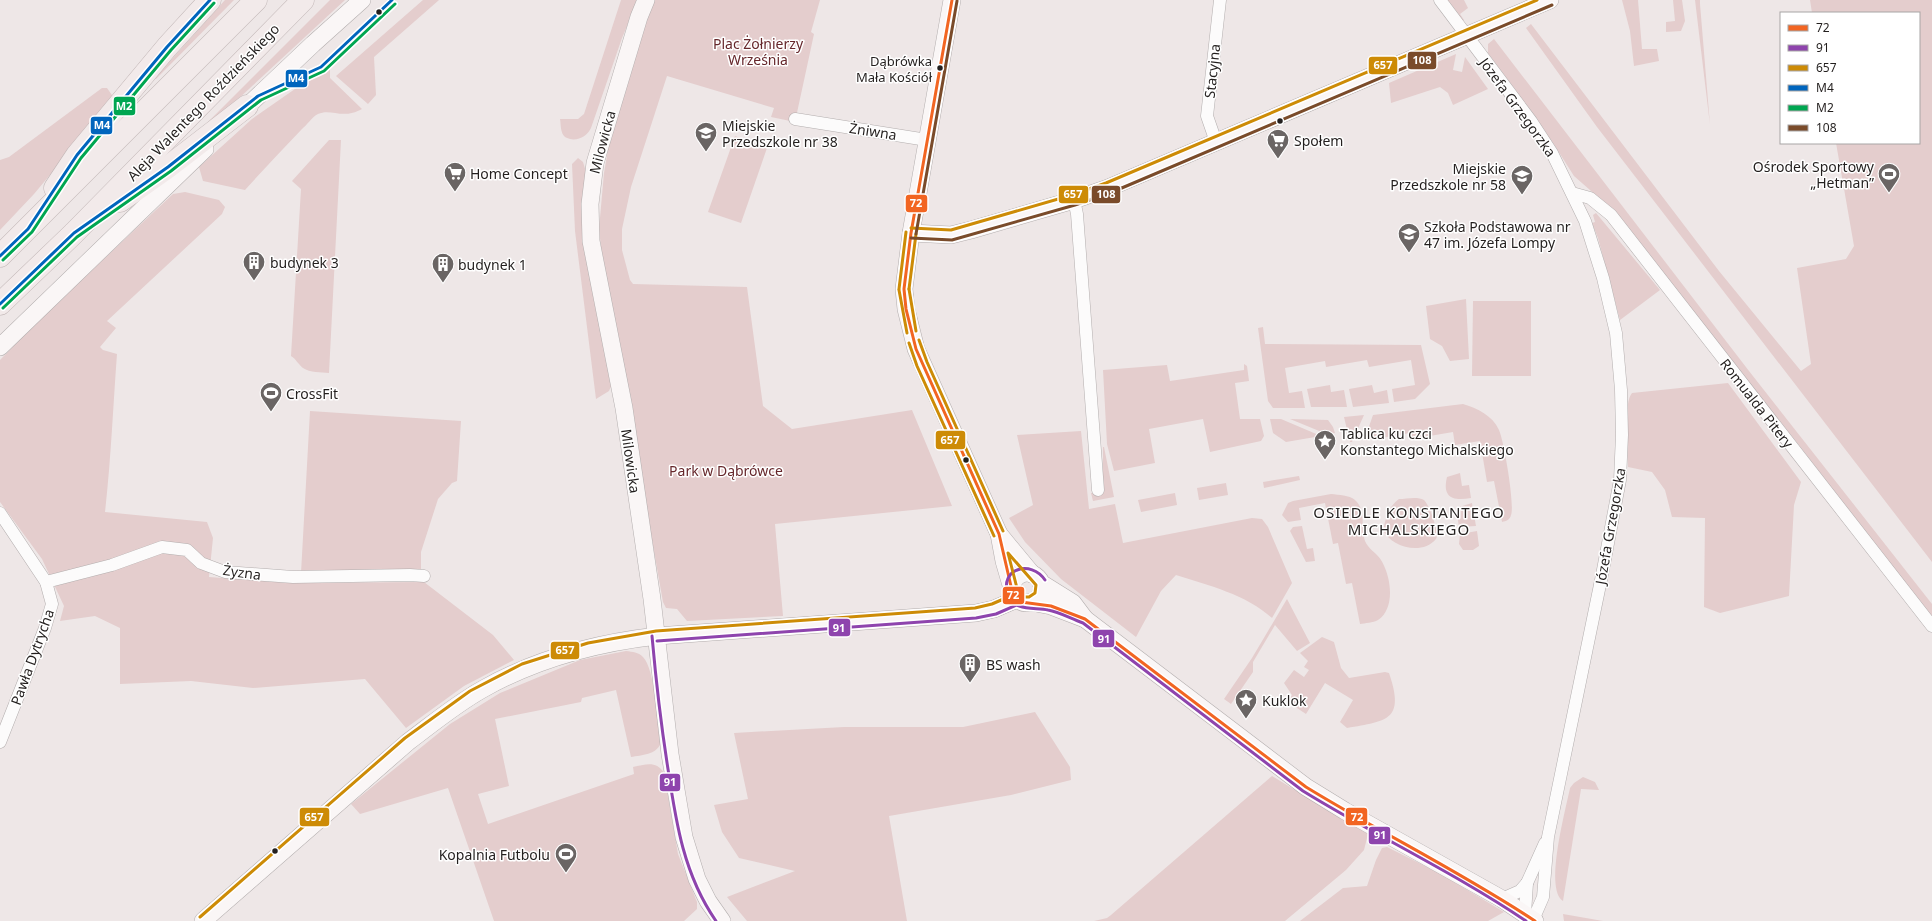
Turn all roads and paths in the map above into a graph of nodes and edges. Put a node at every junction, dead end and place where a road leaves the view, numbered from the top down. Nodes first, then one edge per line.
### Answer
1 (210, 0) edge
2 (256, 0) edge
3 (303, 0) edge
4 (362, 0) edge
5 (646, 0) edge
6 (952, 0) edge
7 (1220, 0) edge
8 (1440, 0) edge
9 (1550, 0) edge
10 (1526, 4) edge
11 (1466, 35) junction
12 (247, 106) junction
13 (795, 119) dead end
14 (927, 140) junction
15 (1216, 142) junction
16 (1572, 193) junction
17 (1074, 200) junction
18 (28, 229) junction
19 (74, 233) junction
20 (911, 233) junction
21 (0, 256) edge
22 (0, 304) edge
23 (0, 347) edge
24 (1098, 490) dead end
25 (0, 513) edge
26 (999, 534) junction
27 (424, 576) dead end
28 (1037, 578) junction
29 (46, 582) junction
30 (1020, 596) junction
31 (1085, 619) junction
32 (1932, 626) edge
33 (657, 636) junction
34 (0, 742) edge
35 (1548, 837) junction
36 (1527, 883) junction
37 (1502, 899) junction
38 (1531, 918) edge
39 (203, 921) edge
40 (722, 921) edge

1 - 18 highway
2 - 18 highway
3 - 19 highway, Aleja Walentego Roździeńskiego
4 - 12 street
5 - 33 street, Milowicka
6 - 14 street
7 - 15 street, Stacyjna
8 - 11 street, Józefa Grzegorzka
9 - 10 street
10 - 11 street
11 - 15 street
11 - 16 street, Józefa Grzegorzka
12 - 19 highway
12 - 23 street
13 - 14 street, Żniwna
14 - 20 street
15 - 17 street
16 - 32 street, Romualda Pitery
16 - 35 street, Józefa Grzegorzka
17 - 20 street
17 - 24 street
18 - 21 highway
19 - 22 highway, Aleja Walentego Roździeńskiego
20 - 26 street
25 - 29 street, Pawła Dytrycha
26 - 28 street
26 - 30 street
27 - 29 street, Żyzna
28 - 30 street
28 - 30 street
28 - 31 street
29 - 34 street, Pawła Dytrycha
30 - 31 street
30 - 33 street
31 - 37 street
33 - 39 street
33 - 40 street, Milowicka
35 - 36 street, Józefa Grzegorzka
35 - 38 street, Józefa Grzegorzka
36 - 37 street, Józefa Grzegorzka
36 - 38 street, Józefa Grzegorzka
37 - 38 street

